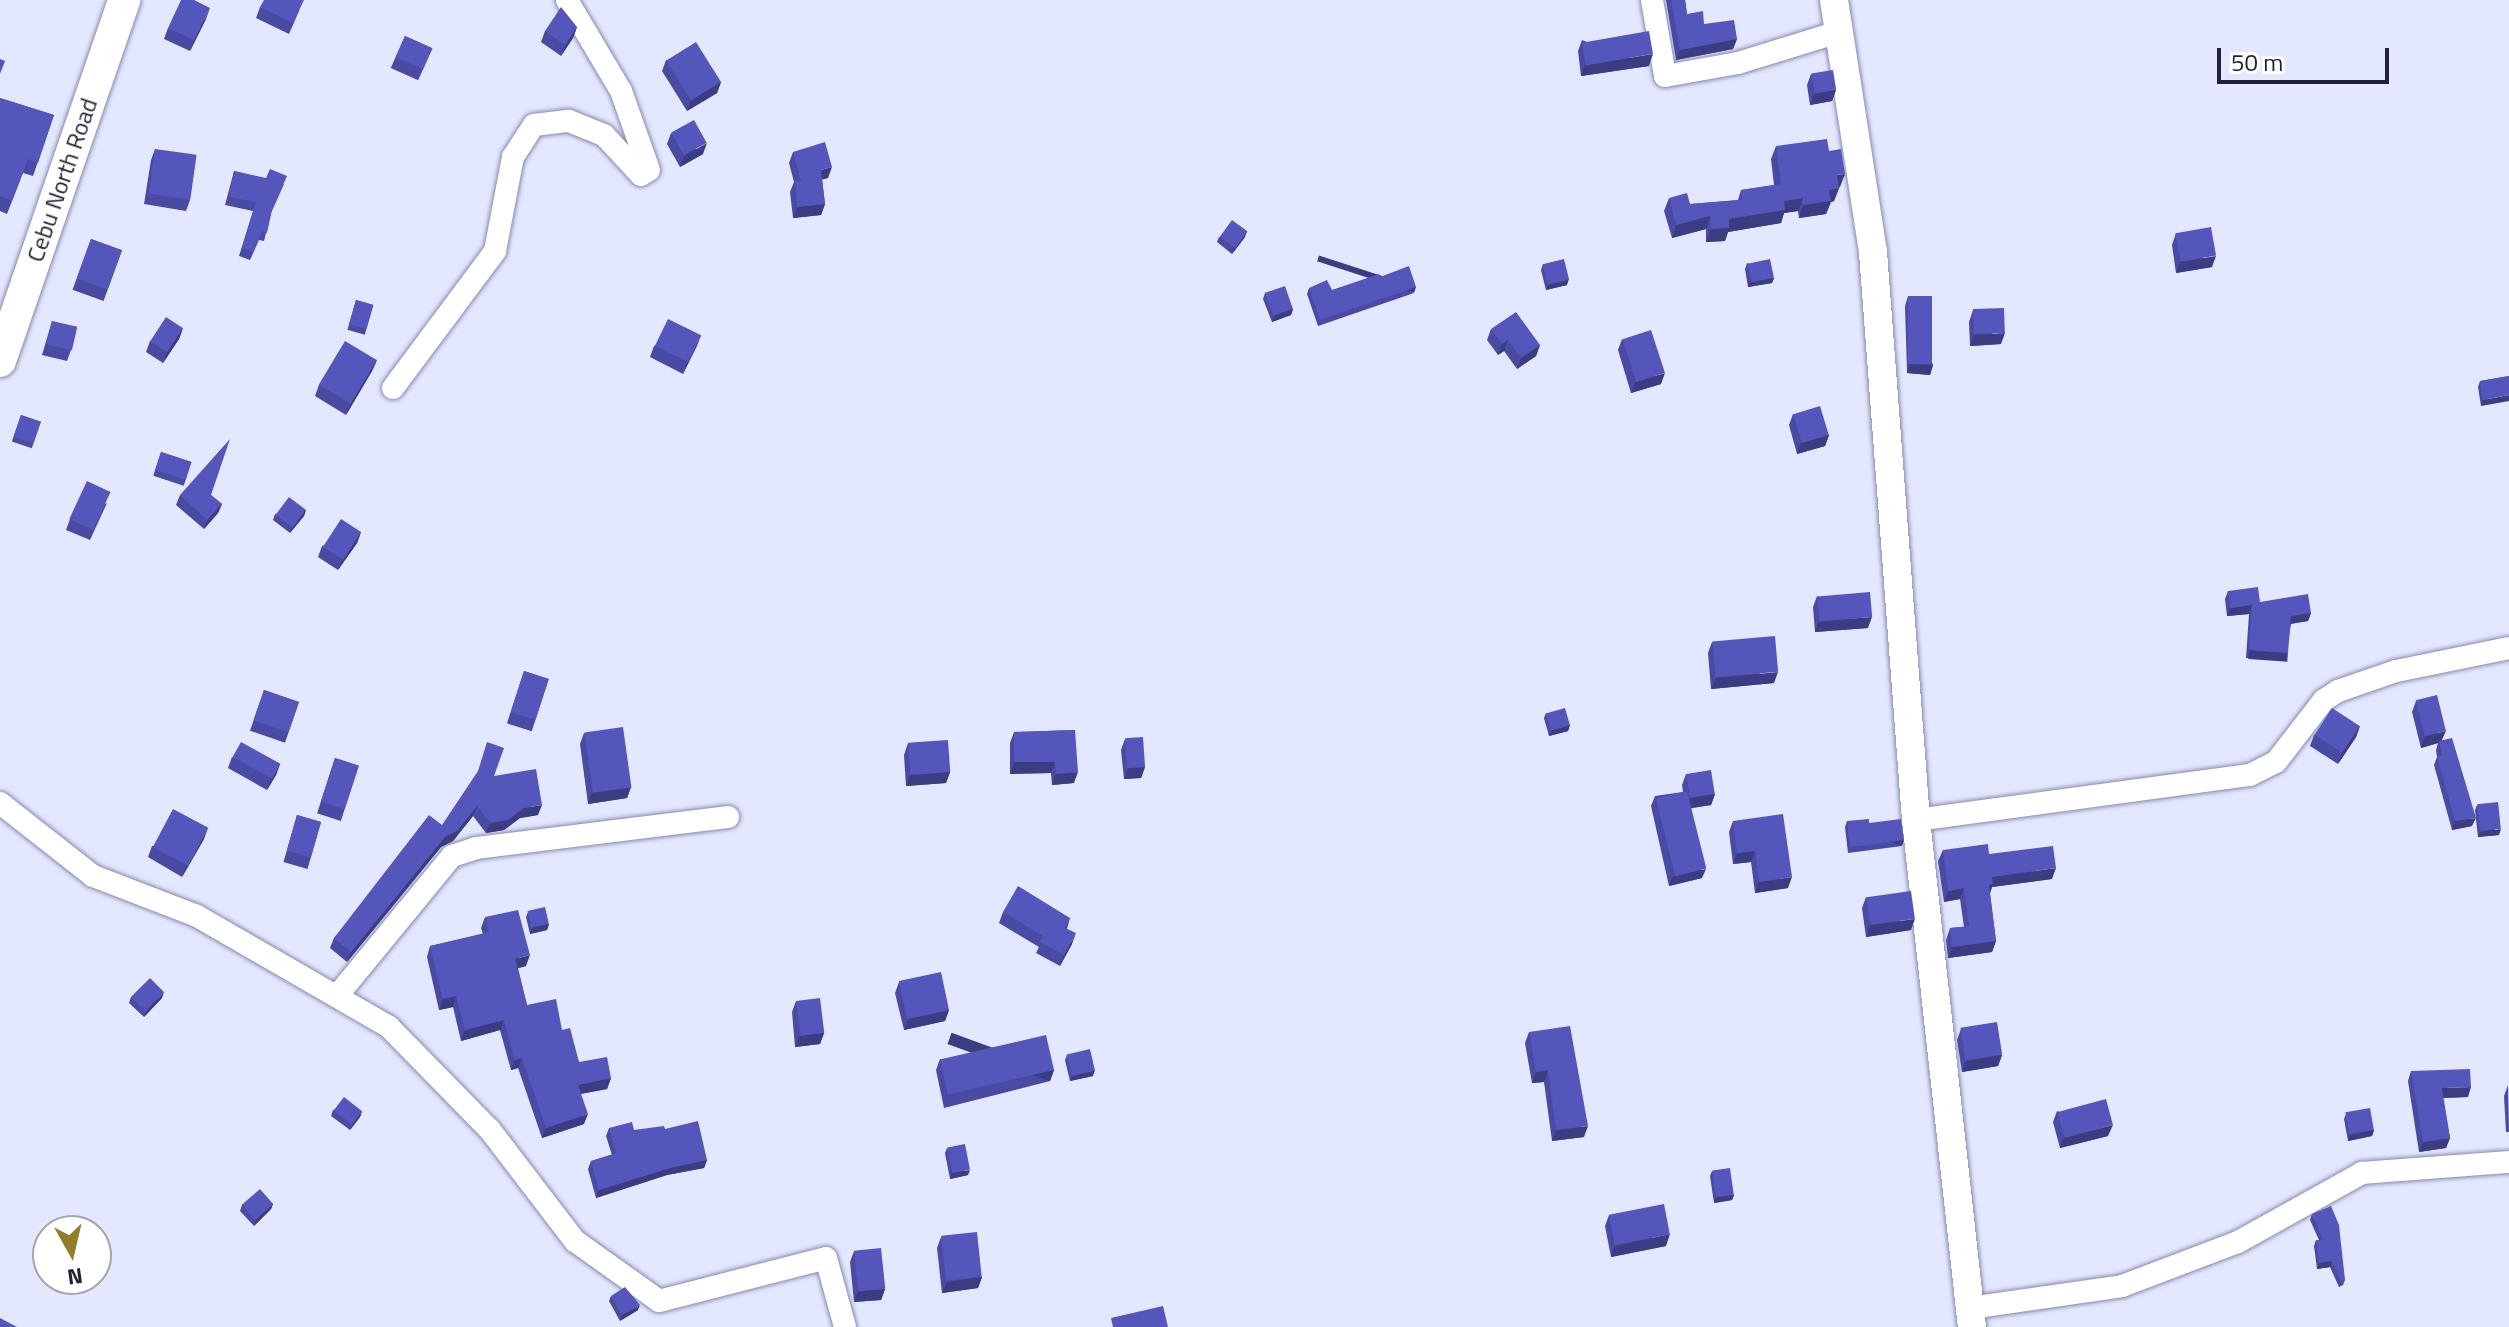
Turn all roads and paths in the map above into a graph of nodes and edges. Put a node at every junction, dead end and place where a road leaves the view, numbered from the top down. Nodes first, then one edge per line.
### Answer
1 (124, 0) edge
2 (567, 0) edge
3 (1652, 0) edge
4 (1834, 0) edge
5 (1839, 32) junction
6 (0, 361) edge
7 (393, 388) dead end
8 (2509, 648) edge
9 (0, 803) edge
10 (728, 817) dead end
11 (1916, 820) junction
12 (337, 996) junction
13 (2509, 1162) edge
14 (1971, 1318) edge
15 (845, 1327) edge

1 - 6 main road, Cebu North Road
2 - 7 street
3 - 5 street
4 - 5 street
5 - 11 street
8 - 11 street
9 - 12 street
10 - 12 street
11 - 14 street
12 - 15 street
13 - 14 street

